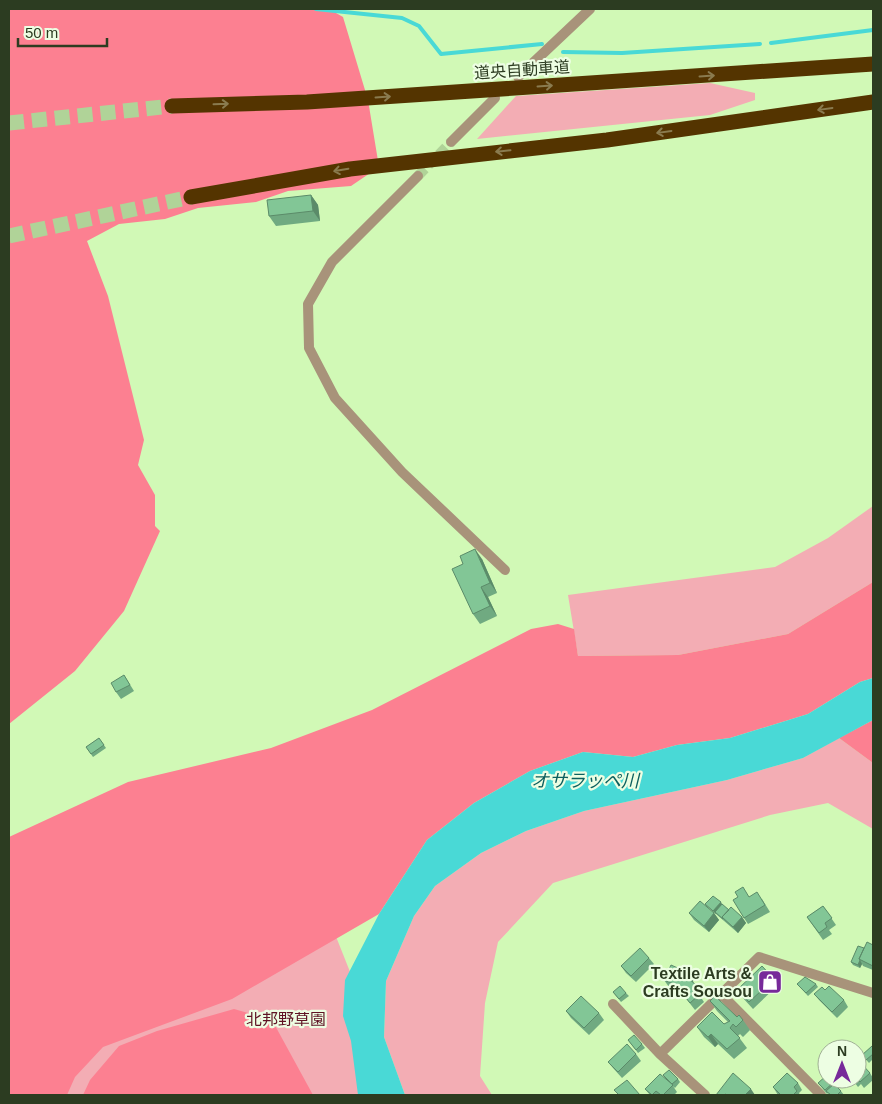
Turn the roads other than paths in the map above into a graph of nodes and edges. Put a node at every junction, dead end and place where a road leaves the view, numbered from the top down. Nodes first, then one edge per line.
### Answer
1 (590, 9) edge
2 (873, 64) edge
3 (518, 77) dead end
4 (495, 98) dead end
5 (873, 102) edge
6 (172, 106) tunnel mouth
7 (451, 142) tunnel mouth
8 (418, 176) tunnel mouth
9 (191, 197) tunnel mouth
10 (504, 570) dead end
11 (873, 993) edge
12 (722, 995) junction
13 (614, 1004) dead end
14 (660, 1054) junction
15 (705, 1095) edge
16 (821, 1095) edge

1 - 3 street
6 -> 2 highway, 道央自動車道
4 - 7 street
5 -> 9 highway
8 - 10 street
11 - 12 street
12 - 14 street
12 - 16 street
13 - 14 street
14 - 15 street

